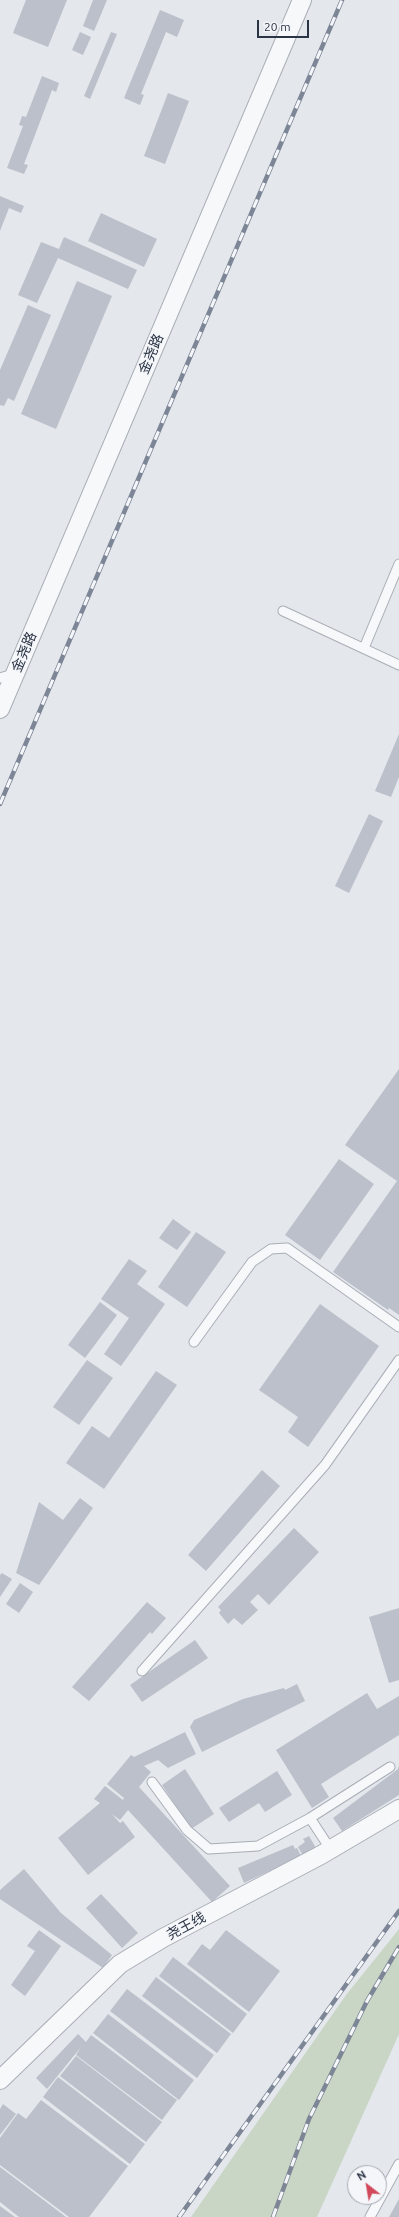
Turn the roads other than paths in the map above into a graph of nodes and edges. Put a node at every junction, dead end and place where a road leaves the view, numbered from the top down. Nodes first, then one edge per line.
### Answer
1 (302, 0) edge
2 (399, 564) edge
3 (283, 612) dead end
4 (364, 648) junction
5 (399, 665) edge
6 (8, 675) edge
7 (0, 709) edge
8 (399, 1327) edge
9 (194, 1342) dead end
10 (399, 1360) edge
11 (142, 1671) dead end
12 (390, 1767) dead end
13 (152, 1782) dead end
14 (399, 1809) edge
15 (310, 1818) junction
16 (331, 1850) junction
17 (0, 2080) edge
18 (399, 2164) edge
19 (370, 2217) edge

1 - 6 street, 金尧路
2 - 4 lane
3 - 4 lane
4 - 5 lane
6 - 7 street, 金尧路
8 - 9 lane
10 - 11 lane
12 - 15 lane
13 - 15 lane
14 - 16 street, 尧王线
15 - 16 lane
16 - 17 street, 尧王线
18 - 19 lane

